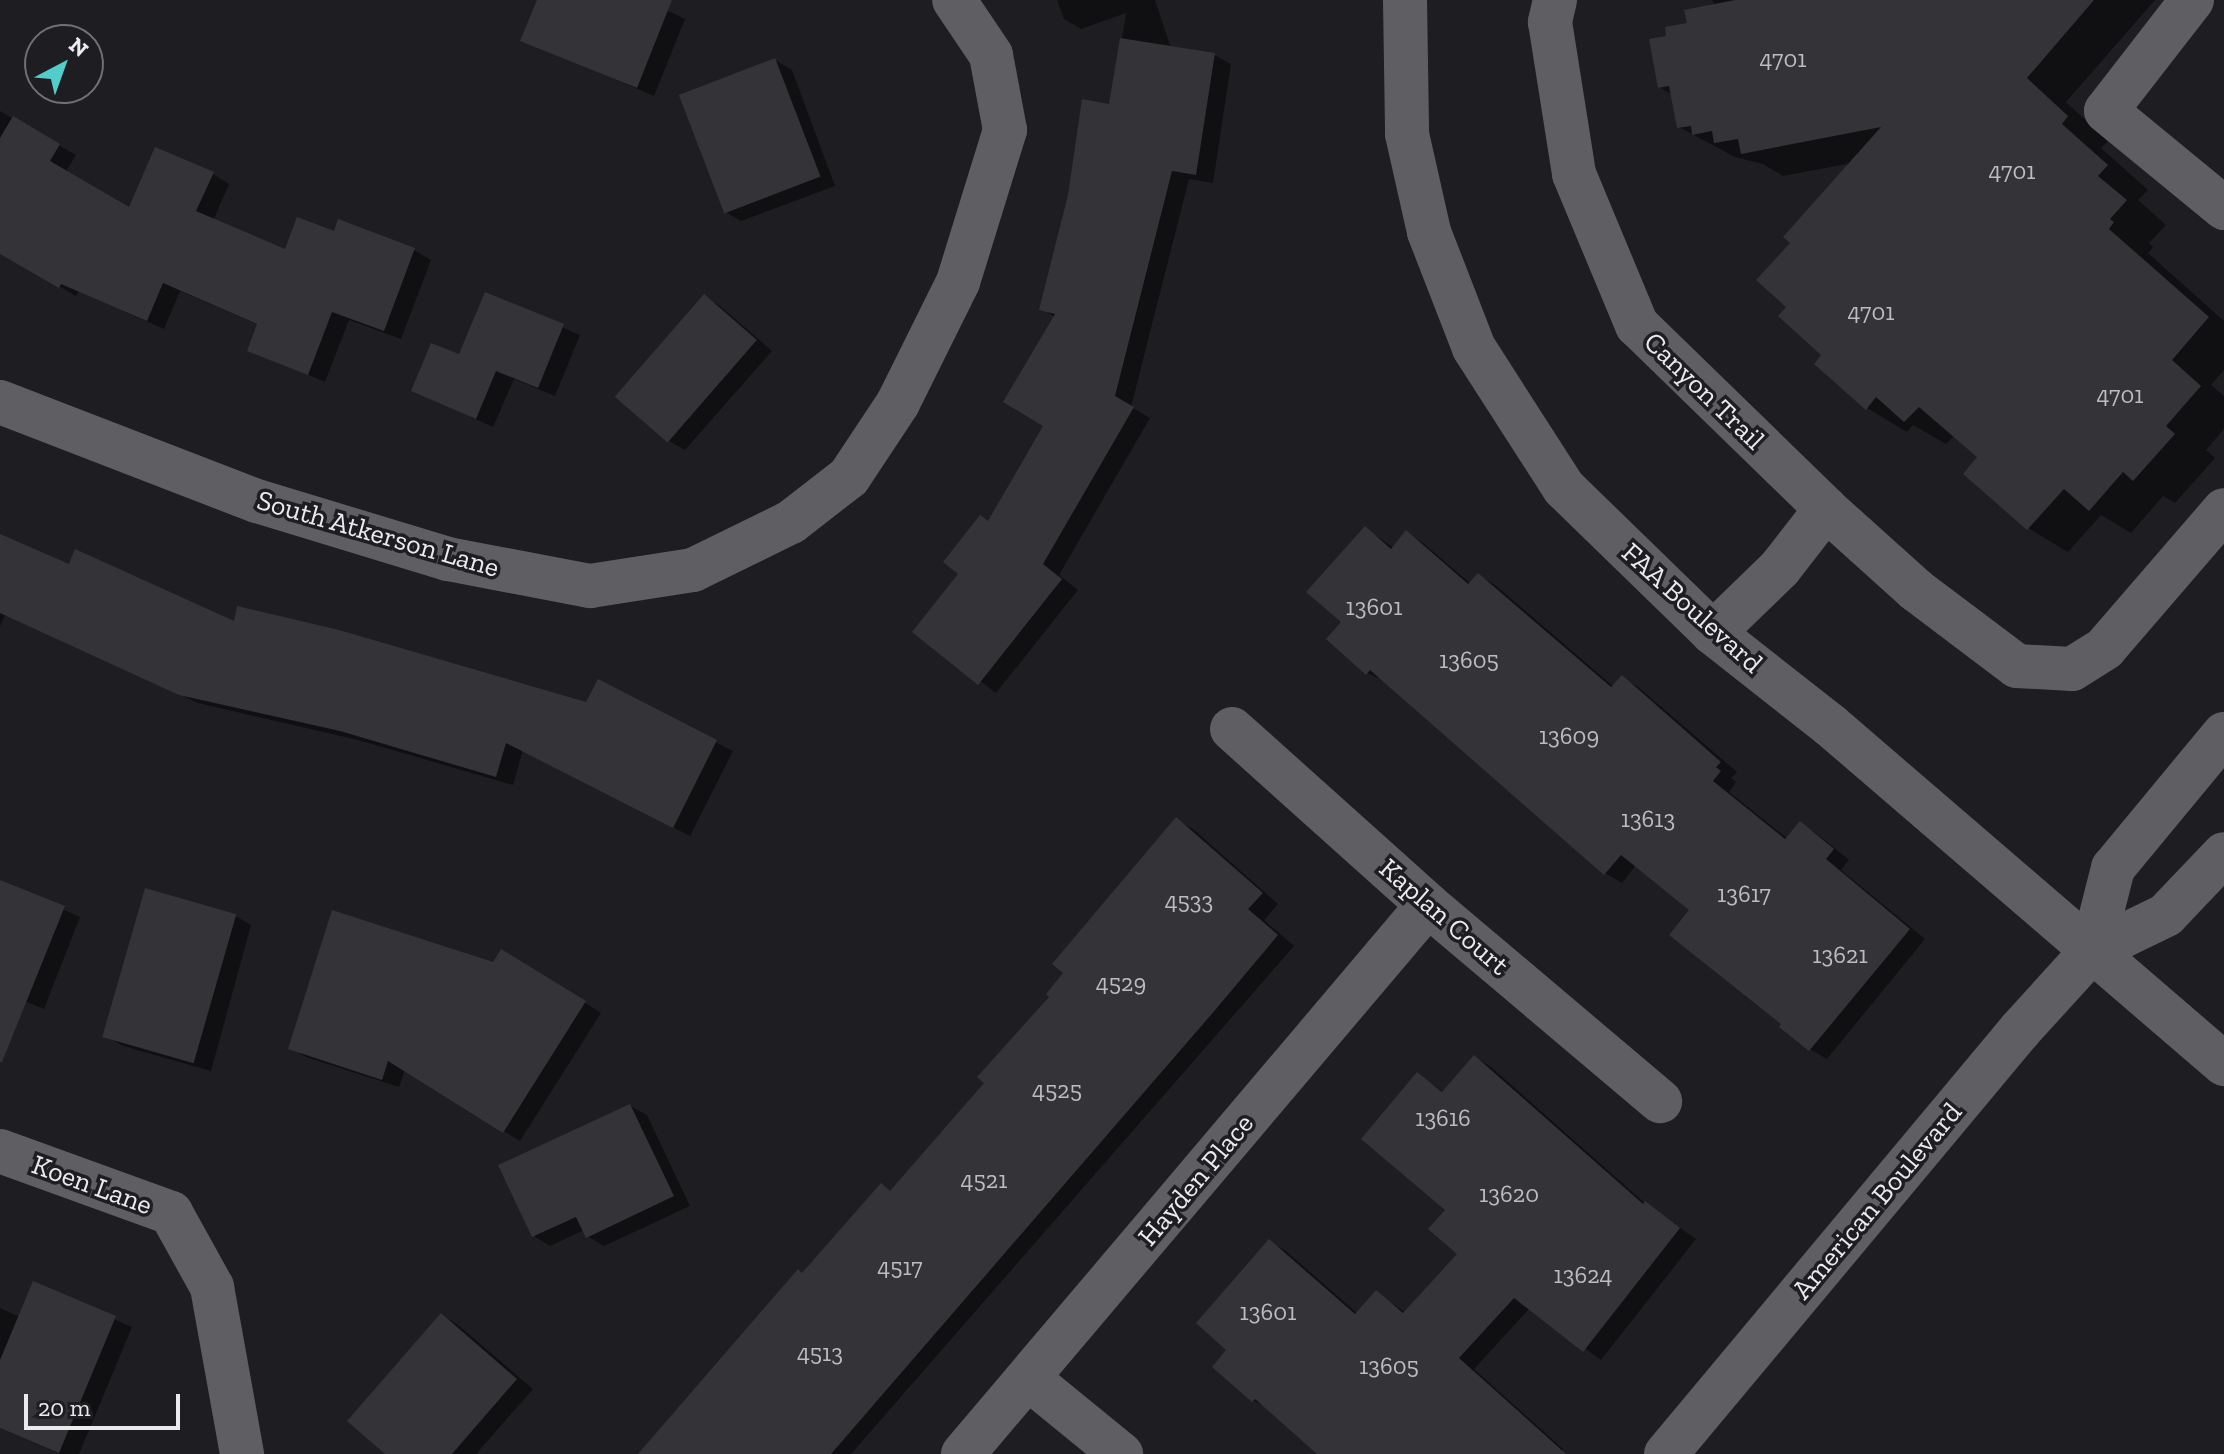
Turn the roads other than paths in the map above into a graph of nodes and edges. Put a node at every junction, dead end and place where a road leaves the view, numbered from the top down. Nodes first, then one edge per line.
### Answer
1 (954, 0) edge
2 (1405, 0) edge
3 (1555, 0) edge
4 (2192, 0) edge
5 (2213, 0) edge
6 (2224, 9) edge
7 (2224, 208) edge
8 (0, 402) edge
9 (1826, 509) junction
10 (2224, 510) edge
11 (1713, 633) junction
12 (1232, 729) dead end
13 (2224, 734) edge
14 (2224, 854) edge
15 (1428, 905) junction
16 (2092, 951) junction
17 (2224, 1064) edge
18 (1660, 1101) dead end
19 (0, 1151) edge
20 (1029, 1379) junction
21 (242, 1454) edge
22 (963, 1454) edge
23 (1121, 1454) edge
24 (1666, 1454) edge

1 - 8 street, South Atkerson Lane
2 - 11 street, FAA Boulevard
3 - 9 street, Canyon Trail
4 - 7 street
5 - 6 street
9 - 10 street, Canyon Trail
9 - 11 street
11 - 16 street, FAA Boulevard
12 - 15 street, Kaplan Court
13 - 16 street, American Boulevard
14 - 16 street, American Boulevard
15 - 18 street, Kaplan Court
15 - 20 street, Hayden Place
16 - 17 street, FAA Boulevard
16 - 24 street, American Boulevard
19 - 21 street, Koen Lane
20 - 22 street, Hayden Place
20 - 23 street

